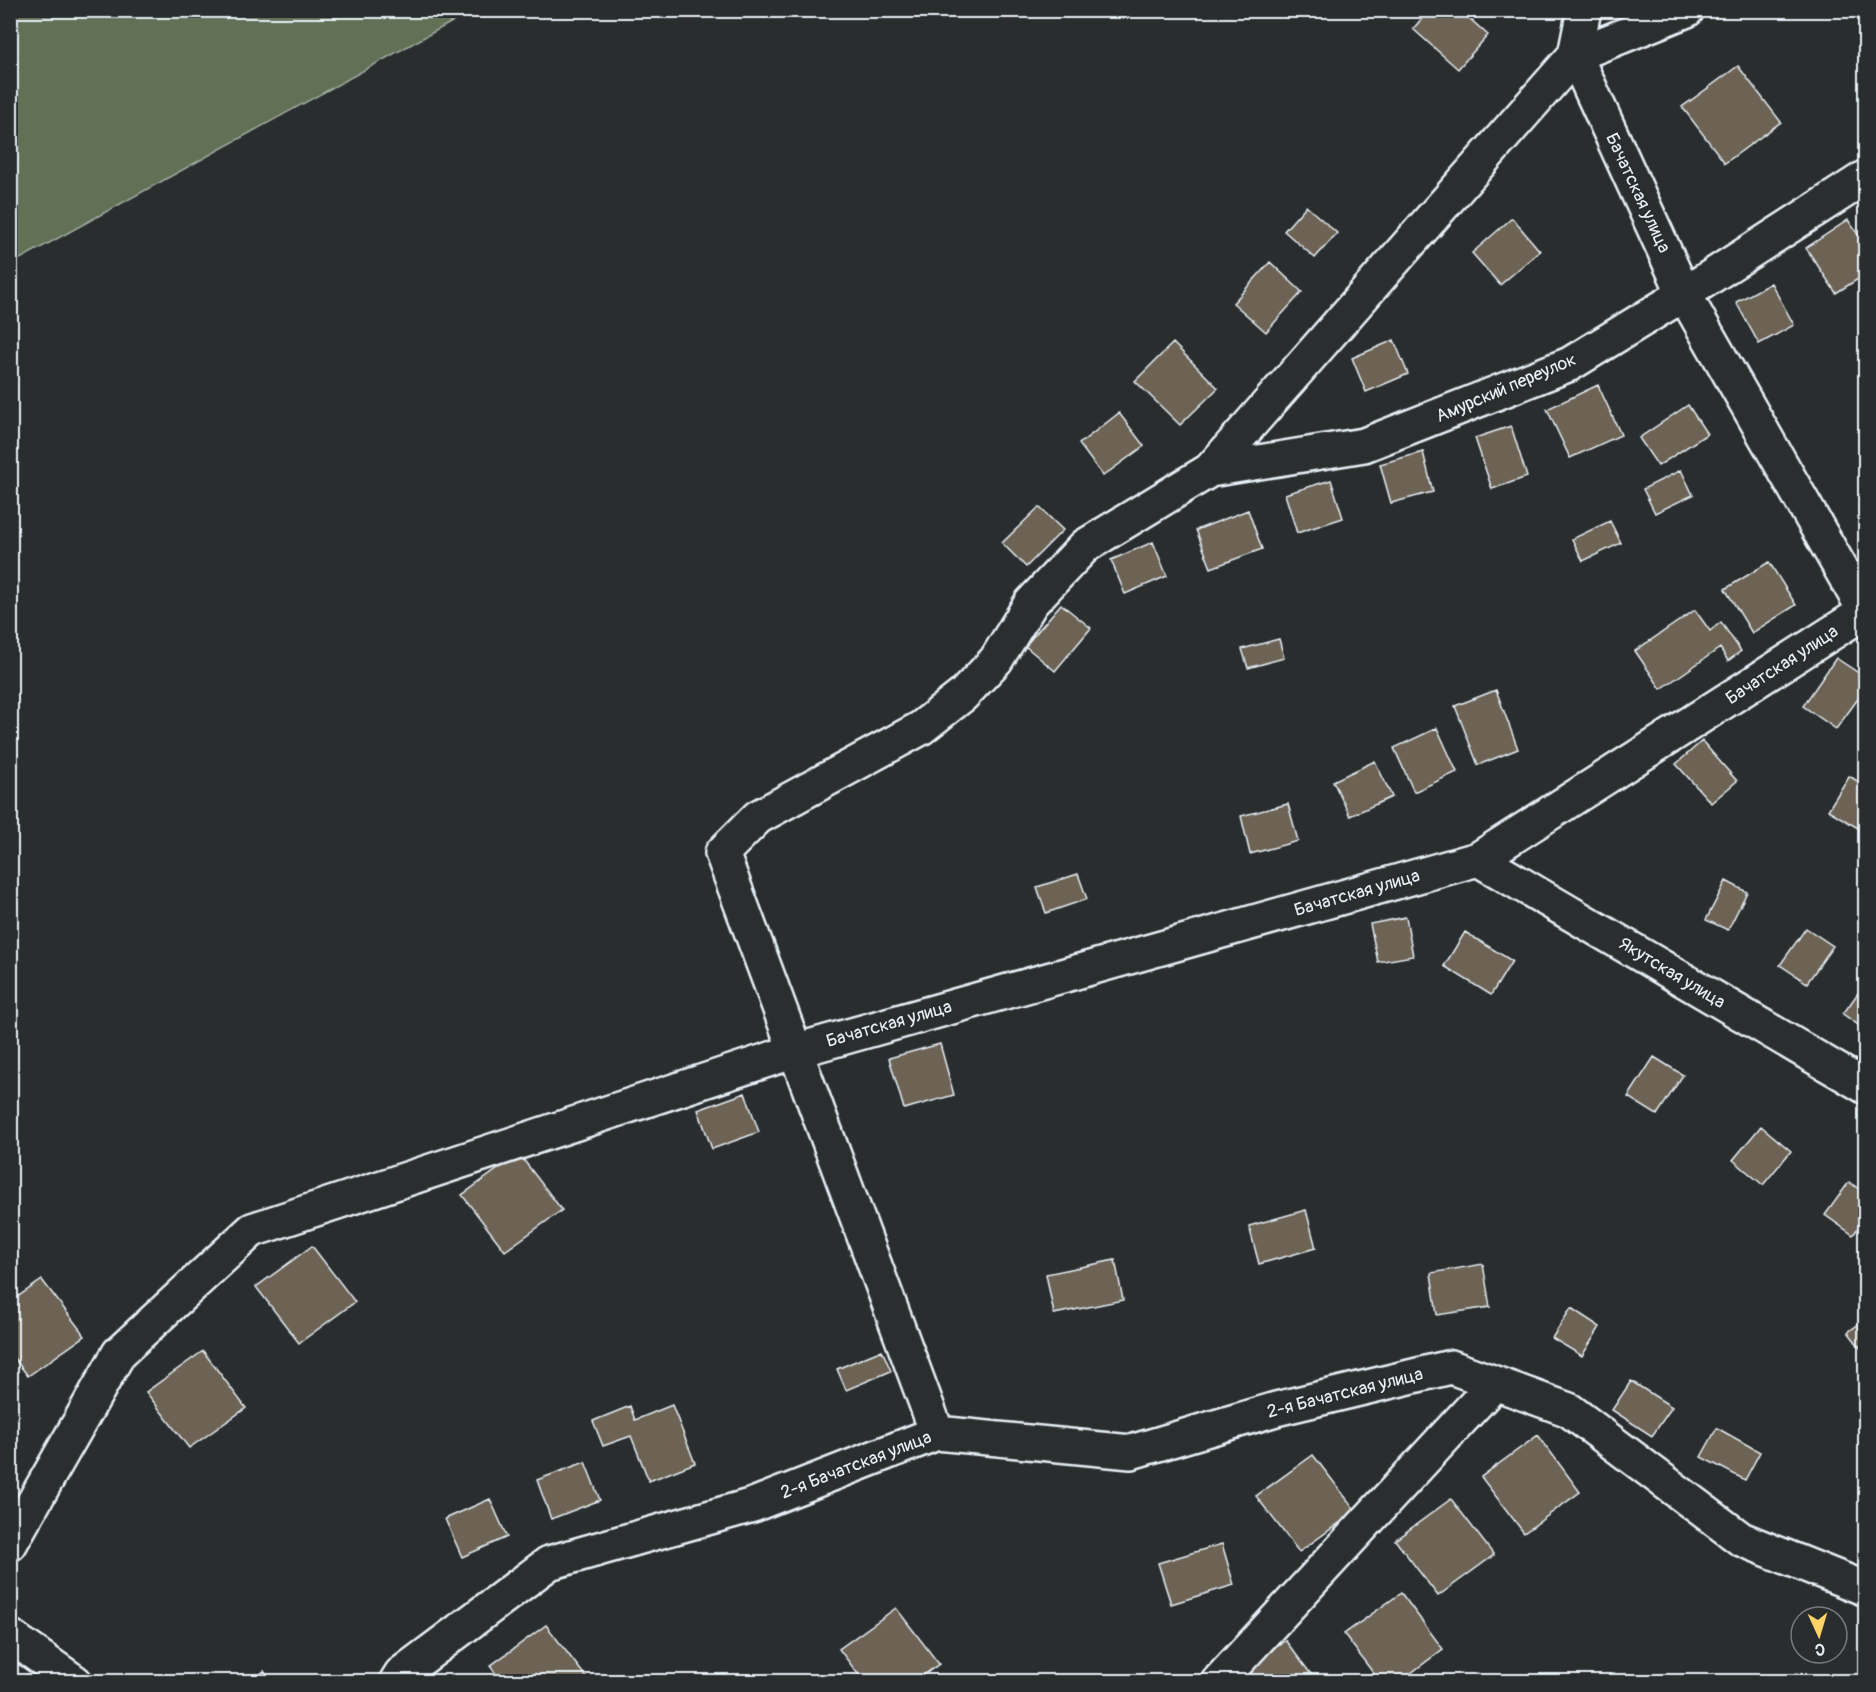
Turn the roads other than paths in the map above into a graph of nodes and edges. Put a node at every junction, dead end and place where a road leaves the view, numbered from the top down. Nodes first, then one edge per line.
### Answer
1 (1584, 10) edge
2 (1687, 10) edge
3 (1575, 55) junction
4 (1866, 177) edge
5 (1684, 294) junction
6 (1210, 470) junction
7 (1865, 612) edge
8 (1479, 859) junction
9 (795, 1051) junction
10 (1866, 1087) edge
11 (1496, 1383) junction
12 (937, 1433) junction
13 (10, 1544) edge
14 (1866, 1589) edge
15 (10, 1636) edge
16 (75, 1682) edge
17 (396, 1682) edge
18 (1218, 1682) edge

1 - 3 street
2 - 3 street
3 - 5 street, Бачатская улица
3 - 6 street
4 - 5 street, Амурский переулок
5 - 6 street, Амурский переулок
5 - 7 street, Бачатская улица
6 - 9 street
7 - 8 street, Бачатская улица
8 - 9 street, Бачатская улица
8 - 10 street, Якутская улица
9 - 12 street
9 - 13 street, Бачатская улица
11 - 12 street, 2-я Бачатская улица
11 - 14 street, 2-я Бачатская улица
11 - 18 street
12 - 17 street, 2-я Бачатская улица
15 - 16 street

